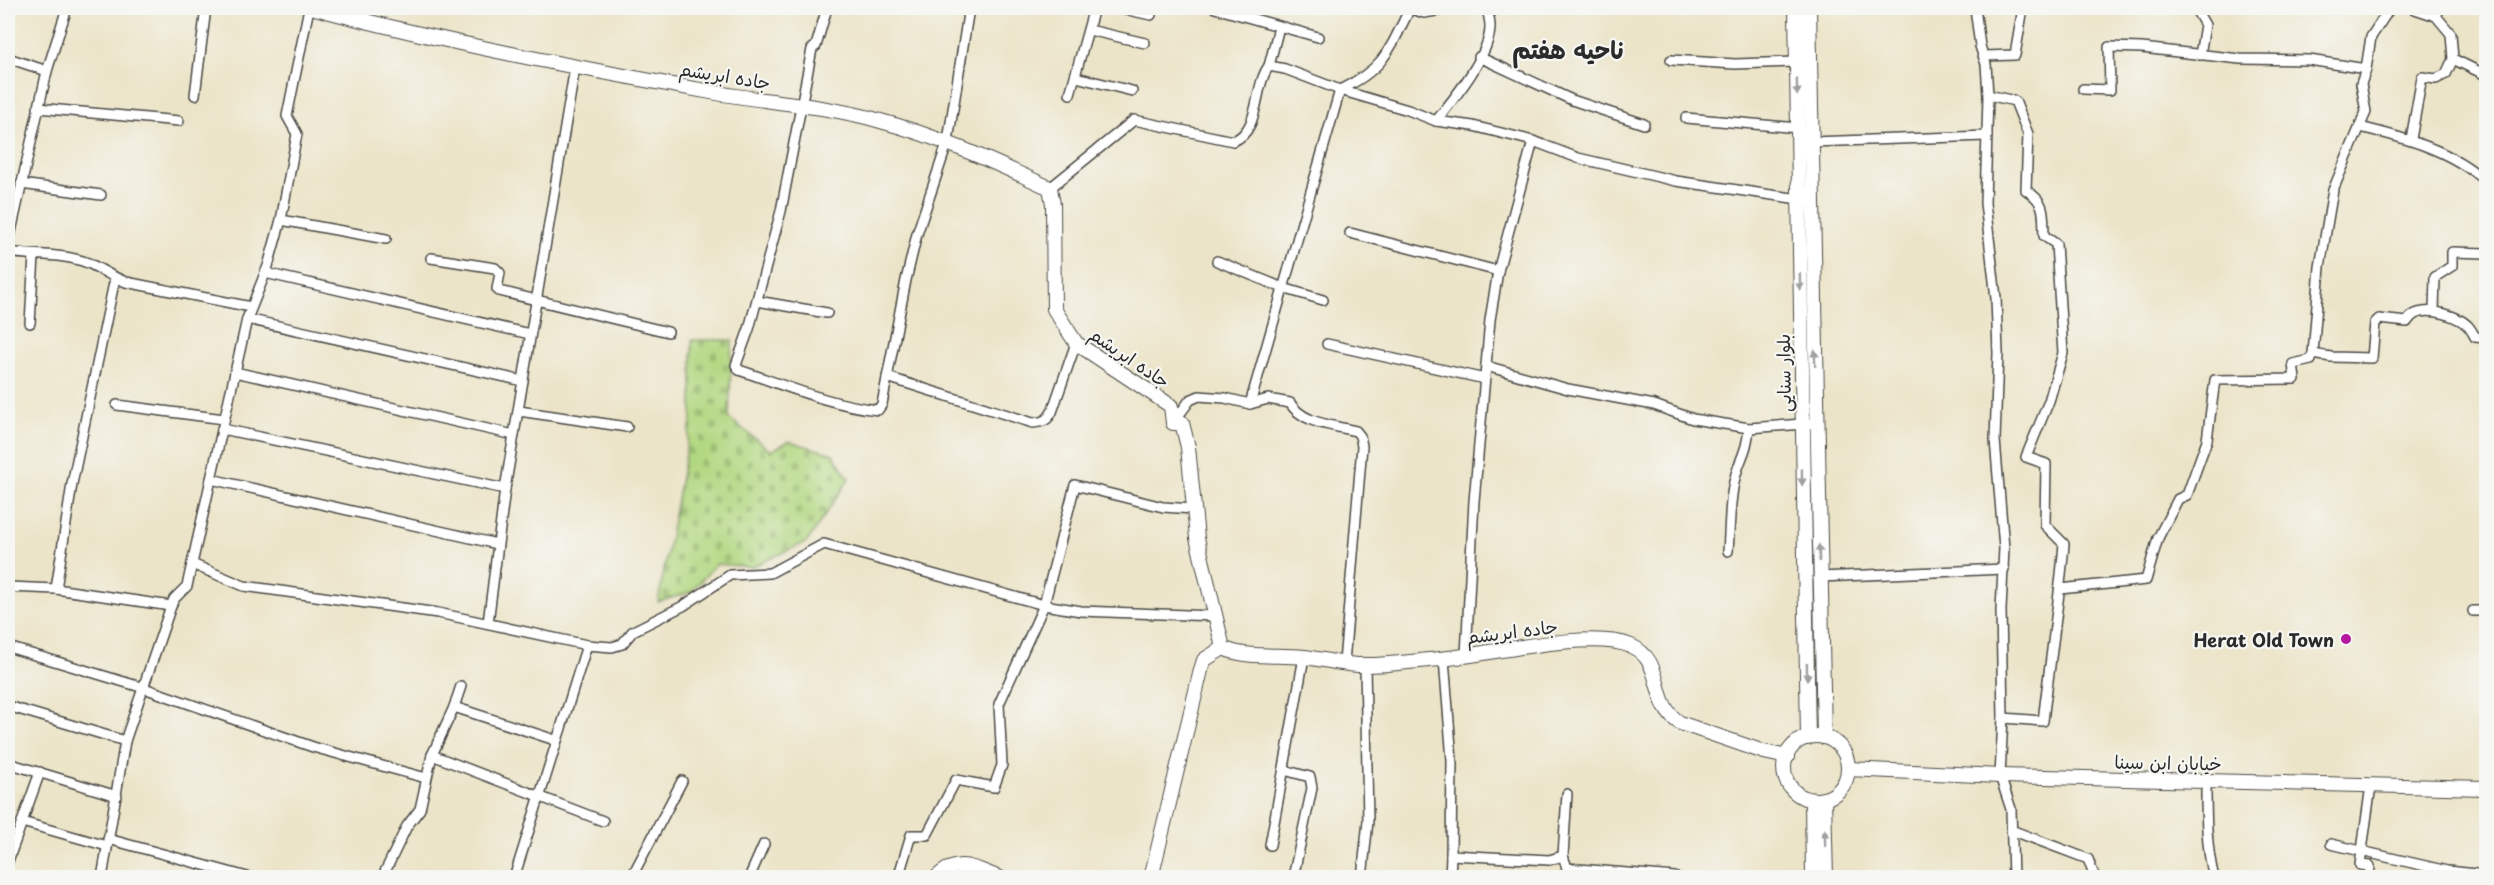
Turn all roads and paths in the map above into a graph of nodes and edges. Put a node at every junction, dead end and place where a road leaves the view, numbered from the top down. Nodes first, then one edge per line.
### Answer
1 (67, 8) edge
2 (206, 8) edge
3 (309, 8) edge
4 (315, 8) edge
5 (827, 8) edge
6 (969, 8) edge
7 (1094, 8) edge
8 (1119, 8) edge
9 (1215, 8) edge
10 (1410, 8) edge
11 (1453, 8) edge
12 (1487, 8) edge
13 (1796, 8) edge
14 (1809, 8) edge
15 (1975, 8) edge
16 (2023, 8) edge
17 (2195, 8) edge
18 (2390, 8) edge
19 (2412, 8) edge
20 (2438, 12) edge
21 (364, 14) edge
22 (1151, 15) dead end
23 (1279, 27) junction
24 (1089, 30) junction
25 (1318, 37) dead end
26 (1145, 43) dead end
27 (2200, 55) junction
28 (1984, 56) junction
29 (1479, 57) junction
30 (8, 58) edge
31 (2453, 59) junction
32 (1671, 60) dead end
33 (1797, 62) junction
34 (1269, 66) junction
35 (575, 67) junction
36 (2366, 69) junction
37 (47, 71) junction
38 (2487, 75) edge
39 (1076, 77) junction
40 (2083, 89) dead end
41 (1340, 90) junction
42 (1132, 92) dead end
43 (1070, 94) dead end
44 (195, 95) dead end
45 (1988, 95) junction
46 (800, 104) junction
47 (38, 108) junction
48 (1686, 118) dead end
49 (178, 121) dead end
50 (1436, 121) junction
51 (1644, 124) dead end
52 (2360, 127) junction
53 (1798, 128) junction
54 (1987, 136) junction
55 (2411, 139) junction
56 (948, 141) junction
57 (1533, 141) junction
58 (1811, 142) junction
59 (2487, 182) edge
60 (21, 184) junction
61 (1050, 188) junction
62 (101, 195) dead end
63 (1799, 199) junction
64 (281, 220) junction
65 (1350, 233) dead end
66 (386, 239) dead end
67 (8, 245) edge
68 (8, 252) edge
69 (2487, 253) edge
70 (34, 256) junction
71 (431, 258) dead end
72 (1217, 261) dead end
73 (1498, 271) junction
74 (266, 273) junction
75 (115, 278) junction
76 (1283, 288) junction
77 (536, 298) junction
78 (1323, 300) dead end
79 (757, 301) junction
80 (251, 307) junction
81 (2434, 311) junction
82 (826, 313) dead end
83 (247, 319) junction
84 (30, 323) dead end
85 (668, 332) dead end
86 (530, 334) junction
87 (2487, 338) edge
88 (1076, 343) junction
89 (1327, 344) dead end
90 (2313, 354) junction
91 (1486, 366) junction
92 (235, 372) junction
93 (887, 377) junction
94 (1485, 379) junction
95 (523, 381) junction
96 (1250, 404) junction
97 (117, 405) dead end
98 (519, 411) junction
99 (1173, 423) junction
100 (1817, 423) junction
101 (223, 424) junction
102 (1801, 425) junction
103 (627, 427) dead end
104 (1749, 428) junction
105 (514, 435) junction
106 (211, 479) junction
107 (505, 489) junction
108 (1193, 509) junction
109 (497, 544) junction
110 (1728, 551) dead end
111 (192, 564) junction
112 (2004, 569) junction
113 (1820, 577) junction
114 (56, 589) junction
115 (2060, 589) junction
116 (8, 590) edge
117 (1044, 604) junction
118 (171, 606) junction
119 (2473, 611) dead end
120 (2487, 611) edge
121 (1214, 616) junction
122 (488, 623) junction
123 (587, 645) junction
124 (8, 647) edge
125 (1223, 648) junction
126 (1466, 655) junction
127 (1304, 657) junction
128 (1444, 659) junction
129 (1344, 663) junction
130 (1365, 665) junction
131 (461, 686) dead end
132 (144, 688) junction
133 (8, 706) edge
134 (454, 707) junction
135 (2003, 718) junction
136 (1824, 737) junction
137 (1808, 738) junction
138 (555, 740) junction
139 (125, 741) junction
140 (432, 755) junction
141 (1787, 757) junction
142 (8, 763) edge
143 (1848, 769) junction
144 (1284, 770) junction
145 (40, 772) junction
146 (2000, 776) junction
147 (426, 778) junction
148 (682, 781) dead end
149 (2206, 781) junction
150 (2371, 785) junction
151 (2487, 788) edge
152 (1567, 794) dead end
153 (539, 795) junction
154 (117, 796) junction
155 (1818, 799) junction
156 (603, 821) dead end
157 (22, 822) junction
158 (2011, 830) junction
159 (108, 843) junction
160 (764, 844) dead end
161 (2331, 844) dead end
162 (1270, 845) dead end
163 (2362, 850) junction
164 (1451, 855) junction
165 (1563, 856) junction
166 (8, 861) edge
167 (1566, 873) edge
168 (2487, 875) edge
169 (1675, 877) edge
170 (102, 878) edge
171 (251, 878) edge
172 (382, 878) edge
173 (514, 878) edge
174 (631, 878) edge
175 (749, 878) edge
176 (898, 878) edge
177 (936, 878) edge
178 (1000, 878) edge
179 (1151, 878) edge
180 (1293, 878) edge
181 (1362, 878) edge
182 (1450, 878) edge
183 (1813, 878) edge
184 (1826, 878) edge
185 (2013, 878) edge
186 (2095, 878) edge
187 (2214, 878) edge
188 (2369, 878) edge

1 - 37 street
2 - 44 street
3 - 64 street
4 - 21 main road, جاده ابریشم
5 - 46 street
6 - 56 street
7 - 24 street
8 - 22 street
9 - 23 street
10 - 11 street
10 - 41 street
12 - 29 street
13 - 33 main road, بلوار سنایی
14 - 58 main road, بلوار سنایی
15 - 28 street
16 - 28 street
17 - 27 street
18 - 36 street
19 - 20 street
20 - 31 street
21 - 35 main road, جاده ابریشم
23 - 25 street
23 - 34 street
24 - 26 street
24 - 39 street
27 - 36 street
27 - 40 street
28 - 45 street
29 - 50 street
29 - 51 street
30 - 37 street
31 - 38 street
31 - 55 street
32 - 33 street
33 -> 53 main road, بلوار سنایی
34 - 41 street
34 - 61 street
35 - 46 main road, جاده ابریشم
35 - 77 street
36 - 52 street
37 - 47 street
39 - 42 street
39 - 43 street
41 - 50 street
41 - 76 street
45 - 54 street
45 - 115 street
46 - 56 main road, جاده ابریشم
46 - 79 street
47 - 49 street
47 - 60 street
48 - 53 street
50 - 57 street
52 - 55 street
52 - 90 street
53 - 63 main road, بلوار سنایی
54 - 58 street
54 - 112 street
55 - 59 street
56 - 61 main road, جاده ابریشم
56 - 93 street
57 - 63 street
57 - 73 street
100 -> 58 main road, بلوار سنایی
60 - 62 street
60 - 67 street
61 - 88 main road, جاده ابریشم
63 -> 102 main road, بلوار سنایی
64 - 66 street
64 - 74 street
65 - 73 street
68 - 70 street
69 - 81 street
70 - 75 street
70 - 84 street
71 - 77 street
72 - 76 street
73 - 91 street
74 - 80 street
74 - 86 street
75 - 80 street
75 - 114 street
76 - 78 street
76 - 96 street
77 - 85 street
77 - 86 street
79 - 82 street
79 - 93 street
80 - 83 street
81 - 87 street
81 - 90 street
83 - 92 street
83 - 95 street
86 - 95 street
88 - 93 street
88 - 99 main road, جاده ابریشم
89 - 94 street
90 - 115 street
91 - 94 street
91 - 104 street
92 - 101 street
92 - 105 street
94 - 126 street
95 - 98 street
96 - 99 street
96 - 129 street
97 - 101 street
98 - 103 street
98 - 105 street
99 - 108 main road, جاده ابریشم
100 - 102 street
113 -> 100 main road, بلوار سنایی
101 - 106 street
101 - 107 street
102 - 104 street
102 -> 137 main road, بلوار سنایی
104 - 110 street
105 - 107 street
106 - 109 street
106 - 111 street
107 - 109 street
108 - 117 street
108 - 121 main road, جاده ابریشم
109 - 122 street
111 - 118 street
111 - 122 street
112 - 113 street
112 - 135 street
113 - 136 main road, بلوار سنایی
114 - 116 street
114 - 118 street
115 - 135 street
117 - 121 street
117 - 123 street
117 - 176 street
118 - 132 street
119 - 120 street
121 - 125 main road, جاده ابریشم
122 - 123 street
123 - 138 street
124 - 132 street
125 - 127 main road, جاده ابریشم
125 - 179 main road
126 - 128 main road, جاده ابریشم
126 - 141 main road, جاده ابریشم
127 - 129 main road, جاده ابریشم
127 - 144 street
128 - 130 main road, جاده ابریشم
128 - 164 street
129 - 130 main road, جاده ابریشم
130 - 181 street
131 - 134 street
132 - 139 street
132 - 147 street
133 - 139 street
134 - 138 street
134 - 140 street
135 - 146 street
136 - 137 main road
136 - 143 main road
137 - 141 main road
138 - 153 street
139 - 154 street
140 - 147 street
140 - 153 street
141 - 155 main road
142 - 145 street
143 - 146 main road, خیابان ابن سینا
143 - 155 main road
144 - 162 street
144 - 180 street
145 - 154 street
145 - 157 street
146 - 149 main road, خیابان ابن سینا
146 - 158 street
147 - 172 street
148 - 174 street
149 - 150 main road, خیابان ابن سینا
149 - 187 street
150 - 151 main road, خیابان ابن سینا
150 - 163 street
152 - 165 street
153 - 156 street
153 - 173 street
154 - 159 street
155 - 183 main road
184 -> 155 main road
157 - 159 street
157 - 166 street
158 - 185 street
158 - 186 street
159 - 170 street
159 - 171 street
160 - 175 street
161 - 163 street
163 - 168 street
163 - 188 street
164 - 165 street
164 - 182 street
165 - 167 street
167 - 169 street
177 - 178 main road

